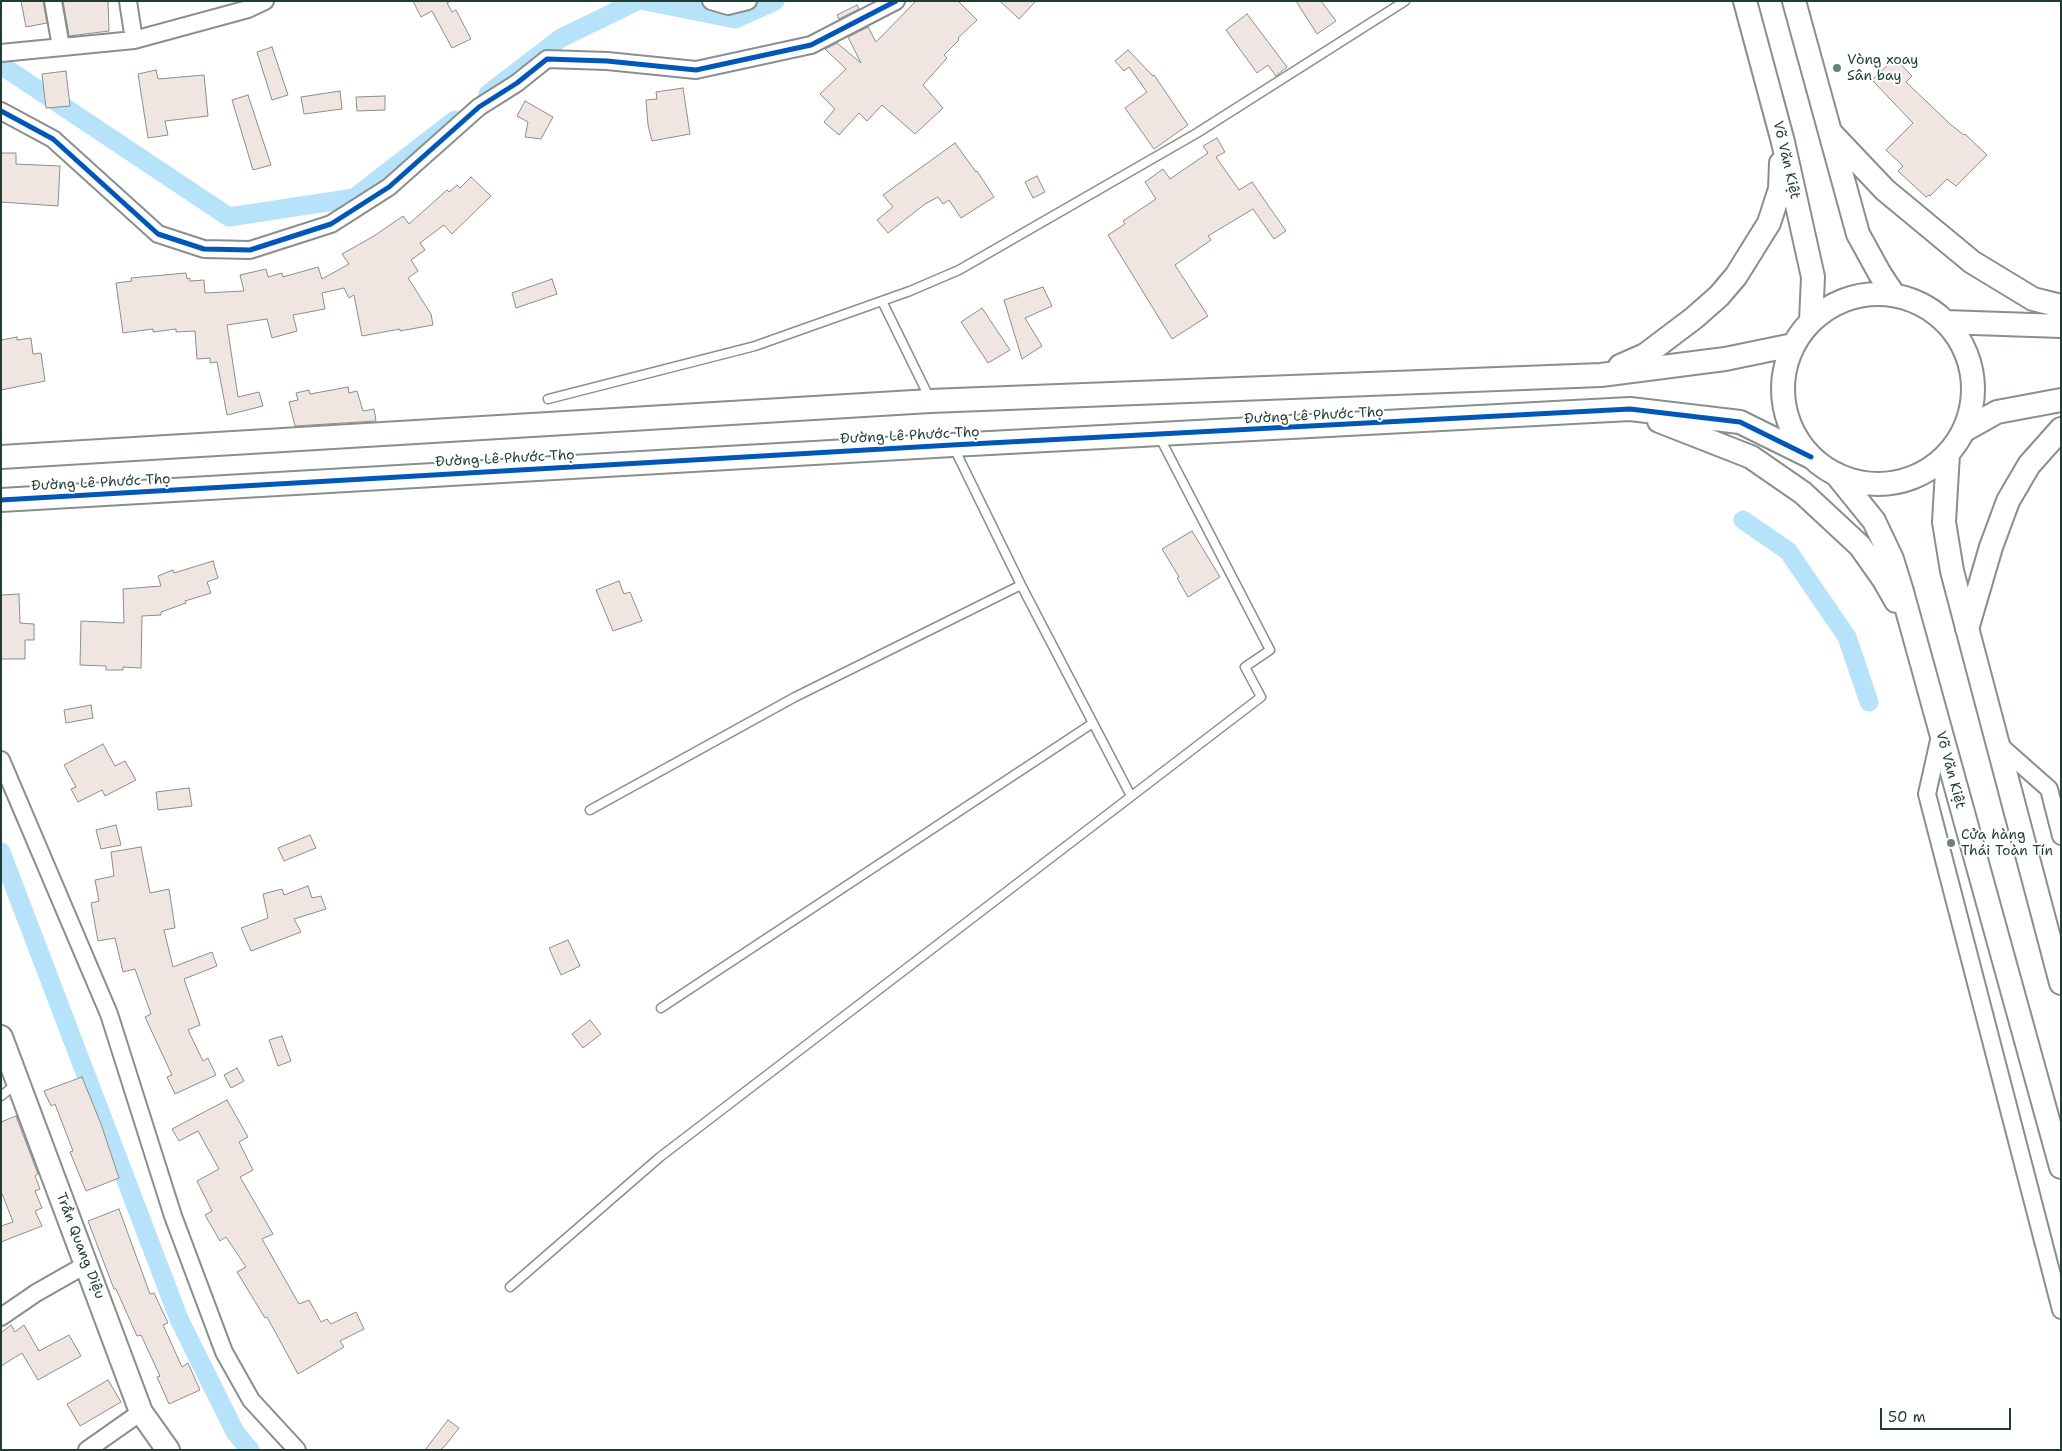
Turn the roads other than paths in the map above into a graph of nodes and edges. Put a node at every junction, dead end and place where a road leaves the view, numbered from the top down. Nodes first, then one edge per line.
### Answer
1 (53, 1) edge
2 (128, 1) edge
3 (265, 1) edge
4 (711, 1) edge
5 (748, 1) edge
6 (896, 1) edge
7 (1405, 1) edge
8 (1745, 1) edge
9 (1794, 1) edge
10 (1807, 1) edge
11 (1803, 36) junction
12 (134, 40) junction
13 (61, 47) junction
14 (1, 53) edge
15 (1, 111) edge
16 (1828, 130) junction
17 (1783, 142) junction
18 (1894, 295) junction
19 (882, 301) junction
20 (2061, 306) edge
21 (1810, 321) junction
22 (1945, 322) junction
23 (2061, 326) edge
24 (1793, 345) junction
25 (1601, 375) junction
26 (548, 400) dead end
27 (2061, 400) edge
28 (930, 401) junction
29 (1630, 410) junction
30 (2061, 429) edge
31 (1964, 430) junction
32 (1158, 435) junction
33 (952, 445) junction
34 (1948, 454) junction
35 (1, 457) edge
36 (1811, 457) junction
37 (1836, 474) junction
38 (1, 500) edge
39 (1021, 585) junction
40 (1912, 629) junction
41 (1967, 630) junction
42 (1093, 723) junction
43 (1940, 735) junction
44 (1997, 742) junction
45 (1, 760) edge
46 (1131, 796) junction
47 (590, 810) dead end
48 (2061, 836) edge
49 (2061, 983) edge
50 (661, 1008) dead end
51 (1, 1037) edge
52 (9, 1090) edge
53 (2061, 1166) edge
54 (87, 1264) junction
55 (510, 1287) dead end
56 (2061, 1310) edge
57 (1, 1317) edge
58 (141, 1412) junction
59 (87, 1450) edge
60 (168, 1450) edge
61 (297, 1450) edge

1 - 13 street
2 - 12 street
3 - 12 street
4 - 5 street
6 - 15 street
7 - 19 lane
8 - 17 street, Võ Văn Kiệt
9 - 11 street
10 - 11 street
11 - 16 street
12 - 13 street
13 - 14 street
16 - 18 street
16 - 20 street
17 - 21 street, Võ Văn Kiệt
17 - 25 street
18 - 21 street
18 - 22 street
19 - 26 lane
19 - 28 lane
21 - 24 street
22 - 23 street
22 - 31 street
24 - 25 street
24 - 36 street
25 - 28 street
27 - 31 street
28 - 35 street
29 - 32 street, Đường Lê Phước Thọ
29 - 36 street, Đường Lê Phước Thọ
29 - 40 street
30 - 41 street
31 - 34 street
32 - 33 street, Đường Lê Phước Thọ
32 - 46 lane
33 - 38 street, Đường Lê Phước Thọ
33 - 39 lane
34 - 37 street
34 - 41 street
36 - 37 street
37 - 40 street, Võ Văn Kiệt
39 - 42 lane
39 - 47 lane
40 - 43 street, Võ Văn Kiệt
41 - 44 street
42 - 46 lane
42 - 50 lane
43 - 53 street, Võ Văn Kiệt
43 - 56 street
44 - 48 street
44 - 49 street
45 - 61 street
46 - 55 lane
51 - 52 street, Trần Quang Diệu
52 - 54 street, Trần Quang Diệu
54 - 57 street
54 - 58 street, Trần Quang Diệu
58 - 59 street
58 - 60 street, Trần Quang Diệu

